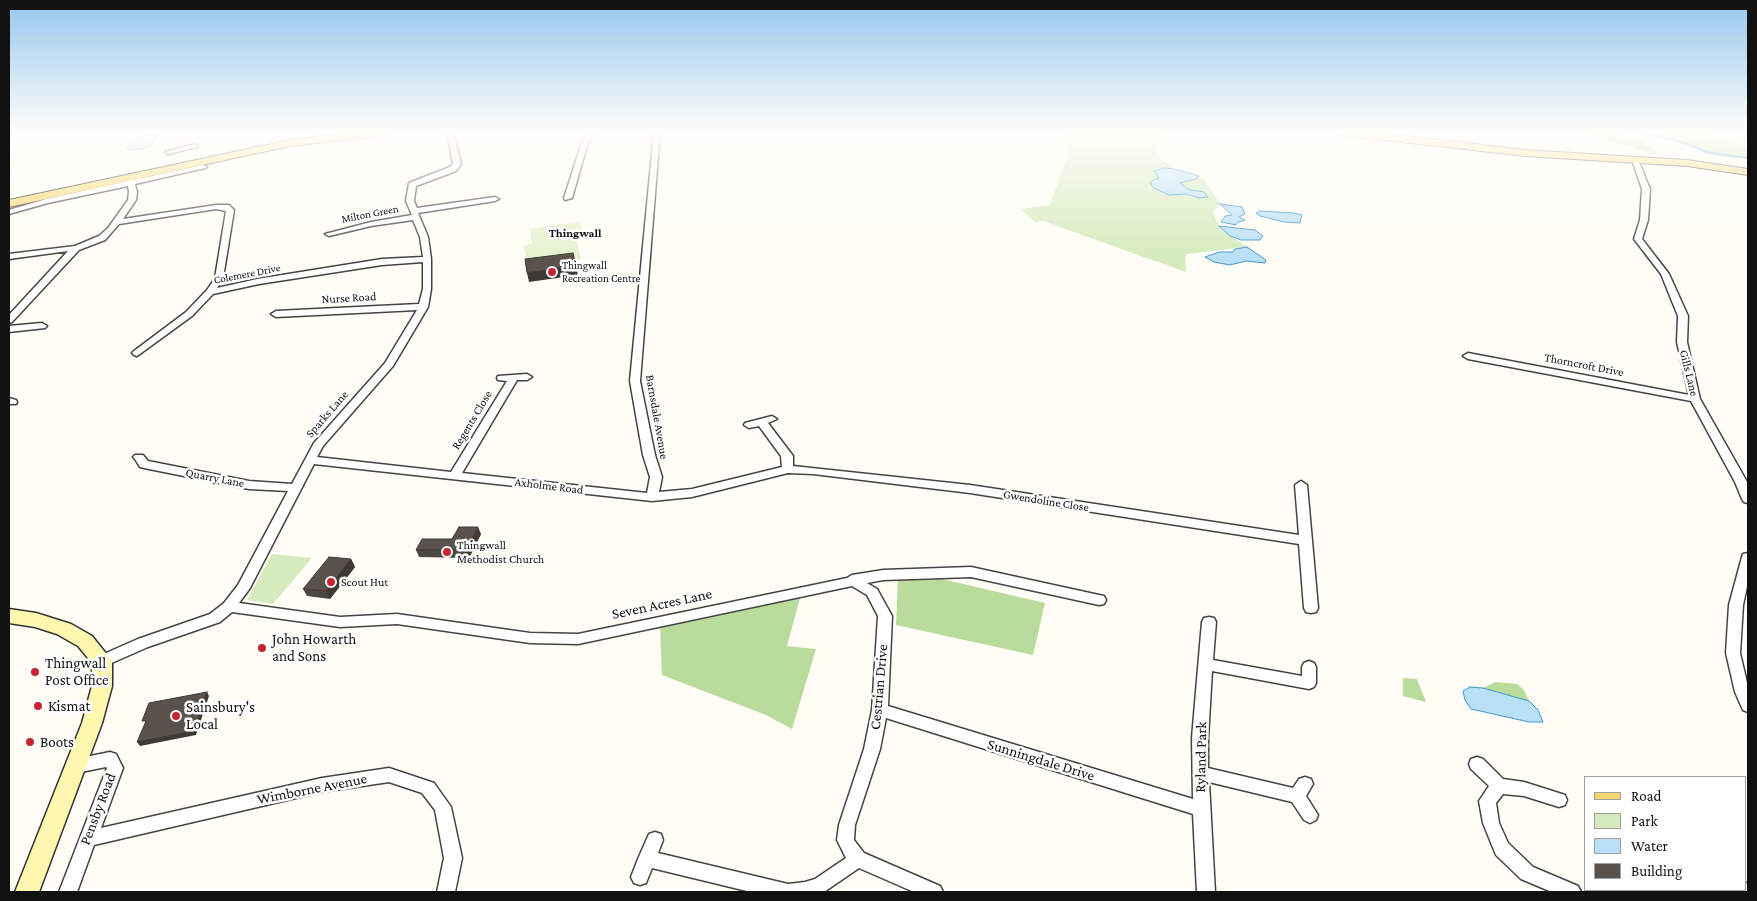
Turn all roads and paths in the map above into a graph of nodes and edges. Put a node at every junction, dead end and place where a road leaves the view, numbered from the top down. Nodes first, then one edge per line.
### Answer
1 (152, 174) edge
2 (163, 174) edge
3 (439, 174) edge
4 (575, 174) edge
5 (653, 174) edge
6 (1640, 174) edge
7 (129, 180) junction
8 (568, 198) dead end
9 (495, 199) dead end
10 (9, 204) edge
11 (9, 212) edge
12 (415, 214) junction
13 (117, 222) junction
14 (329, 234) dead end
15 (76, 248) junction
16 (9, 256) edge
17 (427, 259) junction
18 (210, 292) junction
19 (422, 307) junction
20 (276, 314) dead end
21 (9, 320) edge
22 (42, 326) dead end
23 (9, 330) edge
24 (137, 353) dead end
25 (1468, 356) dead end
26 (526, 378) dead end
27 (507, 379) joint
28 (1695, 399) junction
29 (749, 426) dead end
30 (139, 458) dead end
31 (309, 460) junction
32 (788, 469) junction
33 (455, 475) junction
34 (1301, 485) dead end
35 (296, 488) junction
36 (652, 497) junction
37 (1748, 499) edge
38 (1304, 540) junction
39 (1748, 557) edge
40 (852, 580) junction
41 (1100, 600) dead end
42 (229, 607) junction
43 (1310, 608) dead end
44 (9, 616) edge
45 (1209, 622) dead end
46 (102, 660) junction
47 (1206, 664) junction
48 (1309, 666) dead end
49 (1748, 706) edge
50 (880, 710) junction
51 (1477, 764) dead end
52 (76, 766) junction
53 (1200, 773) junction
54 (1500, 786) junction
55 (1559, 800) dead end
56 (1201, 809) junction
57 (1310, 815) dead end
58 (87, 839) junction
59 (655, 840) dead end
60 (858, 859) junction
61 (647, 860) junction
62 (640, 876) dead end
63 (27, 892) edge
64 (68, 892) edge
65 (446, 892) edge
66 (786, 892) edge
67 (791, 892) edge
68 (934, 892) edge
69 (1206, 892) edge
70 (1572, 892) edge
71 (1722, 892) edge
72 (1748, 892) edge

1 - 7 main road
2 - 7 street
3 - 12 street, Sparks Lane
4 - 8 street
5 - 36 street, Barnsdale Avenue
6 - 28 street, Gills Lane
7 - 10 main road
7 - 11 street
7 - 13 street
9 - 12 street, Milton Green
12 - 14 street, Milton Green
12 - 17 street, Sparks Lane
13 - 15 street
13 - 18 street, Colemere Drive
15 - 16 street
15 - 21 street
17 - 18 street, Colemere Drive
17 - 19 street, Sparks Lane
18 - 24 street
19 - 20 street, Nurse Road
19 - 31 street, Sparks Lane
22 - 23 street
25 - 28 street, Thorncroft Drive
26 - 27 street, Regents Close
27 - 33 street, Regents Close
28 - 37 street, Gills Lane
29 - 32 street
30 - 35 street, Quarry Lane
31 - 33 street, Axholme Road
31 - 35 street, Sparks Lane
32 - 36 street, Axholme Road
32 - 38 street, Gwendoline Close
33 - 36 street, Axholme Road
34 - 38 street
35 - 42 street, Sparks Lane
38 - 43 street
39 - 49 street
40 - 41 street, Seven Acres Lane
40 - 42 street, Seven Acres Lane
40 - 50 street, Cestrian Drive
42 - 46 street, Sparks Lane
44 - 46 main road
45 - 47 street, Ryland Park
46 - 52 main road
47 - 48 street
47 - 53 street, Ryland Park
50 - 56 street, Sunningdale Drive
50 - 60 street, Cestrian Drive
51 - 54 street
52 - 58 street, Pensby Road
52 - 63 main road
53 - 56 street, Ryland Park
53 - 57 street
54 - 55 street
54 - 70 street
56 - 69 street, Ryland Park
58 - 64 street, Pensby Road
58 - 65 street, Wimborne Avenue
59 - 61 street
60 - 67 street
60 - 68 street
61 - 62 street
61 - 66 street
71 - 72 street

